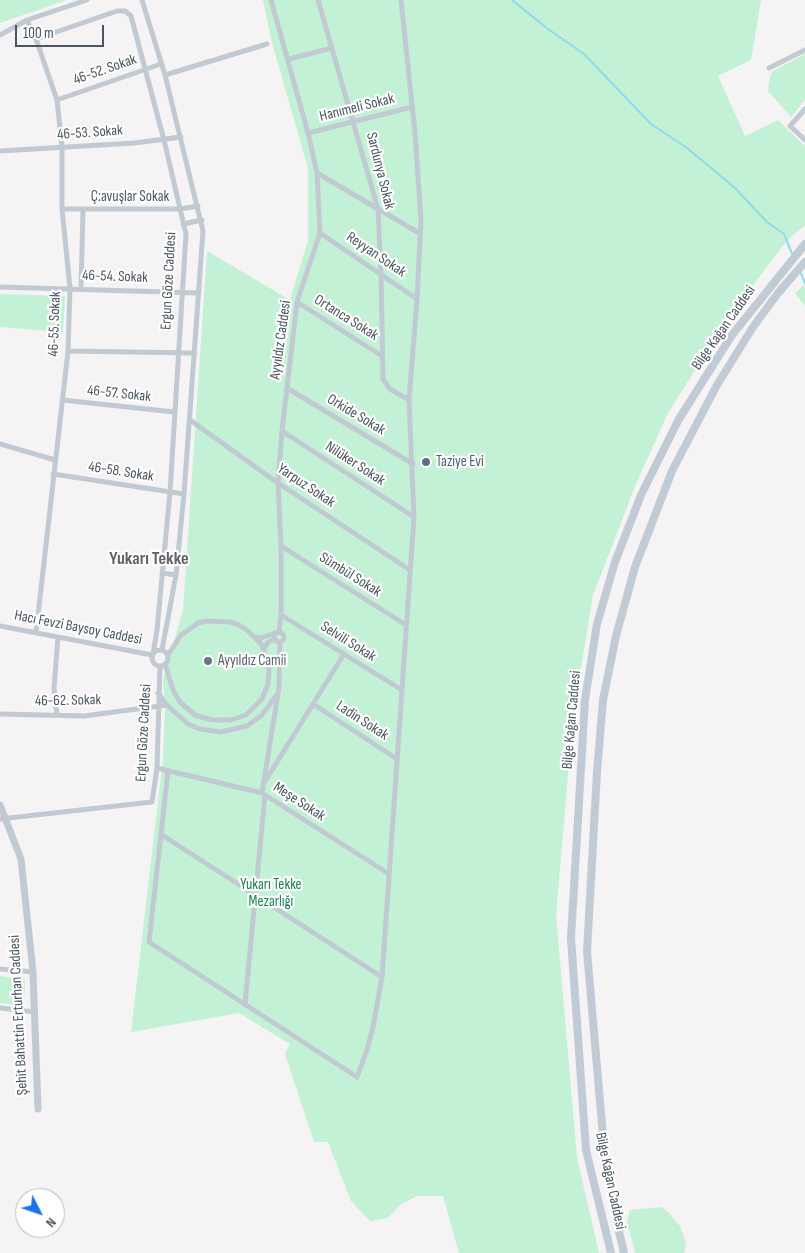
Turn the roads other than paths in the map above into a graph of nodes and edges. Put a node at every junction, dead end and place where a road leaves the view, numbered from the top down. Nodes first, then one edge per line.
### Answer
1 (87, 0) edge
2 (142, 0) edge
3 (271, 0) edge
4 (318, 0) edge
5 (400, 0) edge
6 (27, 20) junction
7 (0, 35) edge
8 (36, 39) junction
9 (267, 44) dead end
10 (332, 48) junction
11 (805, 50) edge
12 (289, 59) junction
13 (161, 64) junction
14 (769, 68) dead end
15 (146, 70) junction
16 (165, 75) junction
17 (57, 100) junction
18 (412, 107) junction
19 (805, 109) edge
20 (354, 122) junction
21 (308, 133) junction
22 (181, 137) junction
23 (164, 140) junction
24 (805, 140) edge
25 (62, 147) junction
26 (0, 151) edge
27 (317, 173) junction
28 (198, 206) junction
29 (62, 209) junction
30 (83, 209) junction
31 (180, 209) junction
32 (378, 209) junction
33 (202, 220) junction
34 (183, 224) junction
35 (320, 233) junction
36 (420, 233) junction
37 (805, 244) edge
38 (805, 262) edge
39 (381, 274) junction
40 (0, 287) edge
41 (70, 288) junction
42 (81, 289) junction
43 (181, 292) junction
44 (199, 293) junction
45 (417, 299) junction
46 (297, 302) junction
47 (68, 351) junction
48 (195, 353) junction
49 (178, 354) junction
50 (382, 356) junction
51 (287, 388) junction
52 (62, 400) junction
53 (409, 400) junction
54 (174, 412) junction
55 (190, 420) junction
56 (282, 431) junction
57 (0, 444) edge
58 (55, 460) junction
59 (413, 464) junction
60 (53, 474) junction
61 (278, 483) junction
62 (170, 492) junction
63 (184, 494) junction
64 (414, 517) junction
65 (281, 546) junction
66 (410, 570) junction
67 (162, 573) junction
68 (176, 575) junction
69 (161, 588) junction
70 (174, 589) junction
71 (281, 615) junction
72 (406, 625) junction
73 (0, 626) edge
74 (36, 633) junction
75 (277, 635) junction
76 (58, 637) junction
77 (255, 637) junction
78 (280, 642) junction
79 (264, 649) junction
80 (162, 650) junction
81 (344, 654) junction
82 (152, 655) junction
83 (168, 655) junction
84 (162, 665) junction
85 (402, 690) junction
86 (278, 693) junction
87 (158, 694) junction
88 (313, 704) junction
89 (166, 705) junction
90 (159, 706) junction
91 (0, 714) edge
92 (57, 715) junction
93 (397, 759) junction
94 (157, 768) junction
95 (168, 771) junction
96 (264, 783) junction
97 (264, 794) junction
98 (0, 805) edge
99 (3, 819) edge
100 (162, 835) junction
101 (389, 874) junction
102 (256, 896) junction
103 (0, 969) edge
104 (33, 972) junction
105 (382, 977) junction
106 (245, 1004) junction
107 (0, 1008) edge
108 (34, 1012) junction
109 (38, 1108) dead end
110 (611, 1253) edge
111 (624, 1253) edge

1 - 6 street
2 - 13 street, Ergun Göze Caddesi
3 - 12 street, Ayyıldız Caddesi
4 - 10 street, Sardunya Sokak
5 - 18 street
6 - 7 street
6 - 8 street, 46-55. Sokak
8 - 15 street, Ergun Göze Caddesi
8 - 17 street, 46-55. Sokak
9 - 16 street
10 - 12 street
10 - 20 street, Sardunya Sokak
11 - 14 street
12 - 21 street, Ayyıldız Caddesi
13 - 15 street, 46-52. Sokak
13 - 16 street, Ergun Göze Caddesi
15 - 17 street, 46-52. Sokak
15 - 23 street, Ergun Göze Caddesi
16 - 22 street, Ergun Göze Caddesi
17 - 25 street, 46-55. Sokak
18 - 20 street, Hanımeli Sokak
18 - 36 street
19 - 24 street
20 - 21 street, Hanımeli Sokak
20 - 32 street, Sardunya Sokak
21 - 27 street, Ayyıldız Caddesi
22 - 23 street, 46-53. Sokak
22 - 28 street, Ergun Göze Caddesi
23 - 25 street, 46-53. Sokak
23 - 31 street, Ergun Göze Caddesi
25 - 26 street, 46-53. Sokak
25 - 29 street, 46-55. Sokak
27 - 32 street
27 - 35 street, Ayyıldız Caddesi
28 - 31 street, Ç:avuşlar Sokak
28 - 33 street, Ergun Göze Caddesi
29 - 30 street, Ç:avuşlar Sokak
29 - 41 street, 46-55. Sokak
30 - 31 street, Ç:avuşlar Sokak
30 - 42 street
31 - 34 street, Ergun Göze Caddesi
32 - 36 street
32 - 39 street, Sardunya Sokak
33 - 34 street
33 - 44 street, Ergun Göze Caddesi
34 - 43 street, Ergun Göze Caddesi
35 - 39 street, Reyyan Sokak
35 - 46 street, Ayyıldız Caddesi
36 - 45 street
37 - 110 main road, Bilge Kağan Caddesi
38 - 111 main road, Bilge Kağan Caddesi
39 - 45 street, Reyyan Sokak
39 - 50 street, Sardunya Sokak
40 - 41 street, 46-54. Sokak
41 - 42 street, 46-54. Sokak
41 - 47 street, 46-55. Sokak
42 - 43 street, 46-54. Sokak
43 - 44 street, 46-54. Sokak
43 - 49 street, Ergun Göze Caddesi
44 - 48 street, Ergun Göze Caddesi
45 - 53 street
46 - 50 street, Ortanca Sokak
46 - 51 street, Ayyıldız Caddesi
47 - 49 street
47 - 52 street, 46-55. Sokak
48 - 49 street
48 - 55 street, Ergun Göze Caddesi
49 - 54 street, Ergun Göze Caddesi
50 - 53 street, Sardunya Sokak
51 - 56 street, Ayyıldız Caddesi
51 - 59 street, Orkide Sokak
52 - 54 street, 46-57. Sokak
52 - 58 street, 46-55. Sokak
53 - 59 street
54 - 62 street, Ergun Göze Caddesi
55 - 61 street, Yarpuz Sokak
55 - 63 street, Ergun Göze Caddesi
56 - 61 street, Ayyıldız Caddesi
56 - 64 street, Nilüker Sokak
57 - 58 street
58 - 60 street, 46-55. Sokak
59 - 64 street
60 - 62 street, 46-58. Sokak
60 - 74 street, 46-55. Sokak
61 - 65 street, Ayyıldız Caddesi
61 - 66 street, Yarpuz Sokak
62 - 63 street, 46-58. Sokak
62 - 67 street, Ergun Göze Caddesi
63 - 68 street, Ergun Göze Caddesi
64 - 66 street
65 - 71 street, Ayyıldız Caddesi
65 - 72 street, Sümbül Sokak
66 - 72 street
67 - 68 street
67 - 69 street, Ergun Göze Caddesi
68 - 70 street, Ergun Göze Caddesi
69 - 70 street
69 - 82 street, Ergun Göze Caddesi
70 - 80 street, Ergun Göze Caddesi
71 - 75 street, Ayyıldız Caddesi
71 - 81 street, Selvili Sokak
72 - 85 street
73 - 74 street, Hacı Fevzi Baysoy Caddesi
74 - 76 street, Hacı Fevzi Baysoy Caddesi
75 - 77 street
75 - 78 street
75 - 78 street, Ayyıldız Caddesi
75 - 79 street
76 - 82 street, Hacı Fevzi Baysoy Caddesi
76 - 92 street
77 - 79 street
77 - 83 street
78 - 86 street, Ayyıldız Caddesi
79 - 84 street
80 - 82 street
80 - 83 street
81 - 85 street, Selvili Sokak
81 - 88 street
82 - 84 street
83 - 84 street
84 - 87 street, Ergun Göze Caddesi
85 - 93 street
86 - 89 street
86 - 96 street, Ayyıldız Caddesi
87 - 89 street
87 - 90 street, Ergun Göze Caddesi
88 - 93 street, Ladin Sokak
88 - 96 street
89 - 90 street, 46-62. Sokak
90 - 92 street, 46-62. Sokak
90 - 94 street, Ergun Göze Caddesi
91 - 92 street, 46-62. Sokak
93 - 101 street
94 - 95 street, Meşe Sokak
94 - 99 street, Ergun Göze Caddesi
95 - 97 street, Meşe Sokak
95 - 100 street
96 - 97 street, Ayyıldız Caddesi
97 - 101 street, Meşe Sokak
97 - 102 street, Ayyıldız Caddesi
98 - 99 street, Şehit Bahattin Erturhan Caddesi
99 - 104 street, Şehit Bahattin Erturhan Caddesi
100 - 102 street
100 - 106 street
101 - 105 street
102 - 105 street
102 - 106 street, Ayyıldız Caddesi
103 - 104 street
104 - 108 street, Şehit Bahattin Erturhan Caddesi
105 - 106 street
107 - 108 street
108 - 109 street, Şehit Bahattin Erturhan Caddesi

